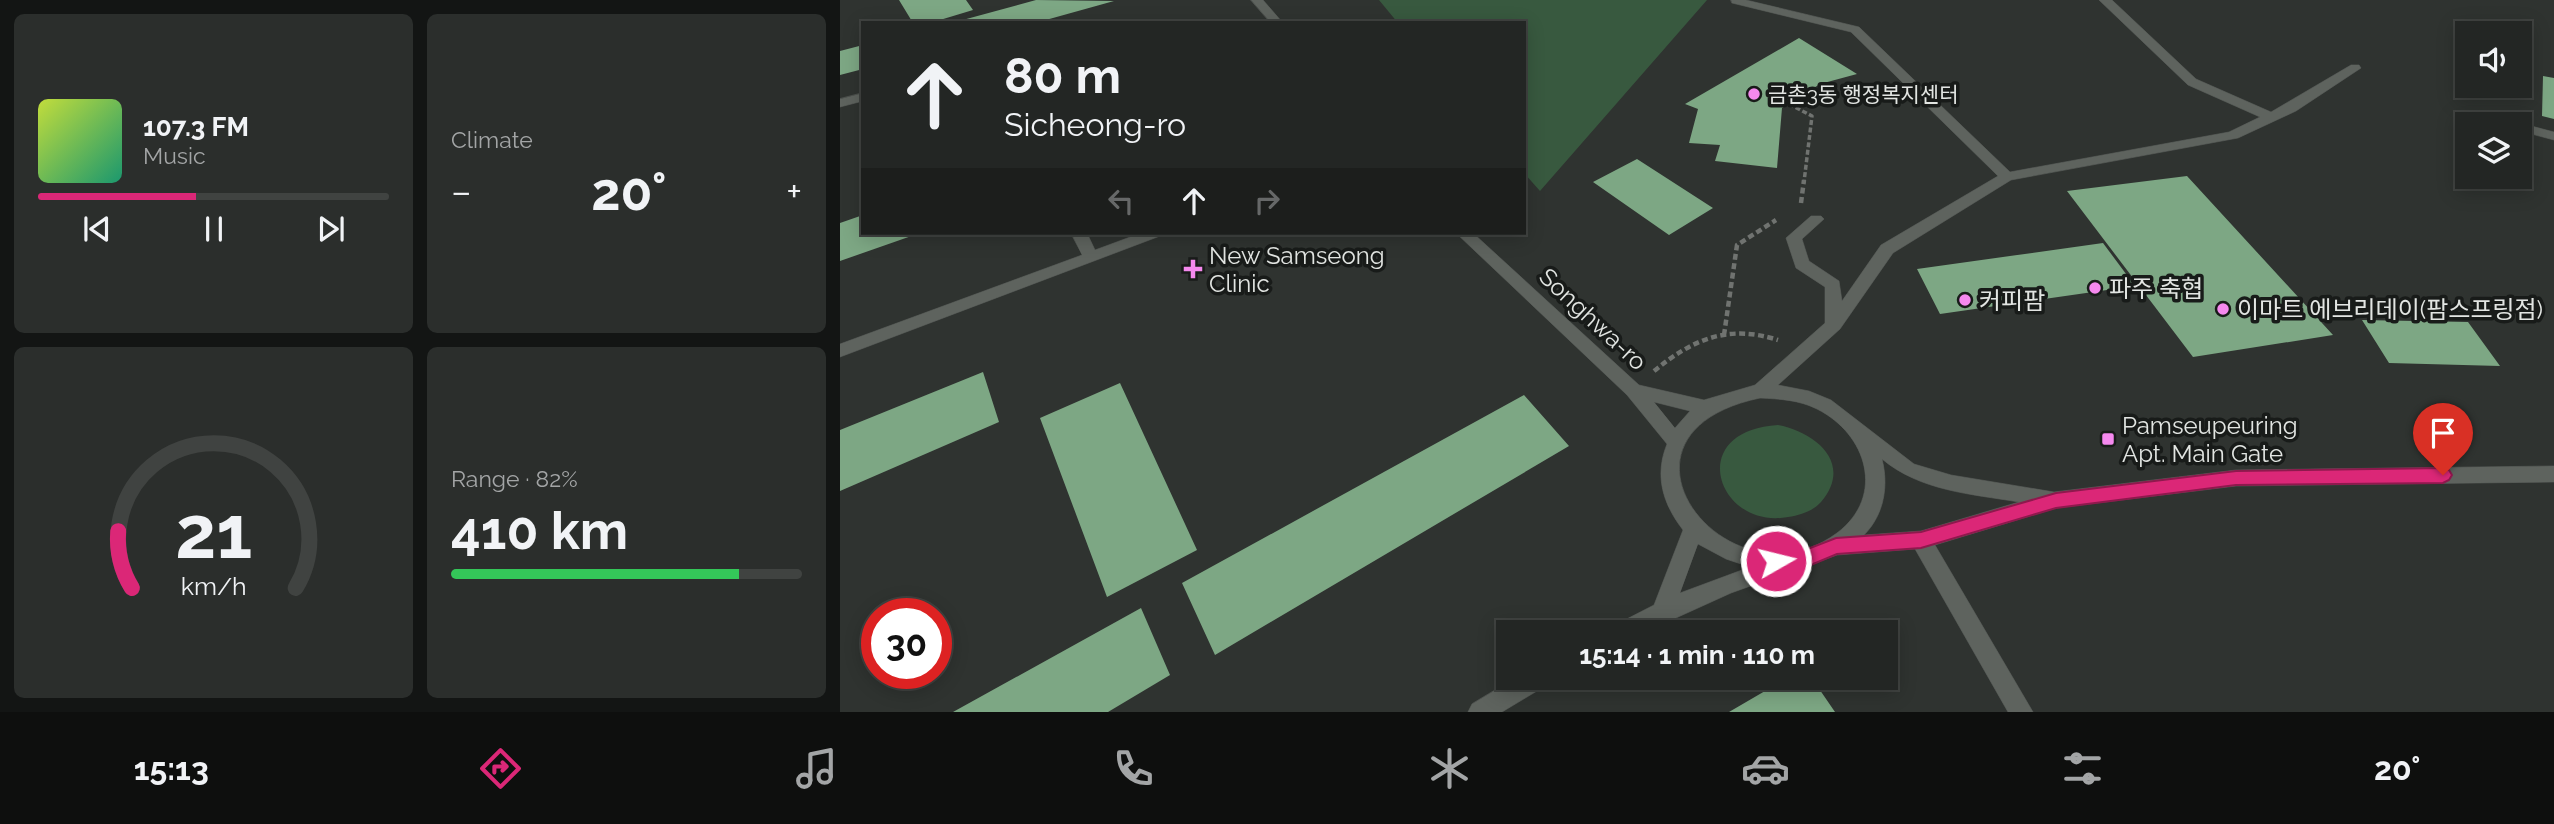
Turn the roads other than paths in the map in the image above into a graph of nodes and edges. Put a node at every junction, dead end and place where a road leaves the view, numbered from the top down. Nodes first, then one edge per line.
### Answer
1 (1257, 0) edge
2 (2105, 0) edge
3 (1736, 1) edge
4 (1276, 21) edge
5 (2355, 68) dead end
6 (861, 98) edge
7 (840, 103) edge
8 (2270, 117) junction
9 (2532, 130) edge
10 (2554, 136) edge
11 (2007, 177) junction
12 (1816, 219) dead end
13 (1080, 235) edge
14 (1150, 235) edge
15 (1466, 235) edge
16 (1091, 257) junction
17 (1834, 325) junction
18 (840, 351) edge
19 (1633, 390) junction
20 (1760, 391) junction
21 (1706, 408) junction
22 (1852, 424) junction
23 (1676, 442) junction
24 (2554, 474) edge
25 (2056, 500) junction
26 (1694, 528) junction
27 (1921, 540) junction
28 (1836, 546) junction
29 (1806, 558) junction
30 (1662, 610) junction
31 (1644, 620) edge
32 (1517, 690) edge
33 (1480, 712) edge
34 (2021, 712) edge

1 - 4 street
2 - 8 street
3 - 11 street
5 - 8 street
6 - 7 street
8 - 11 street
9 - 10 street
11 - 17 street
12 - 17 street
13 - 16 street
14 - 16 street
15 - 19 street, Songhwa-ro
16 - 18 street
17 - 20 street
19 - 21 street, Songhwa-ro
19 - 23 street
20 - 21 street
20 - 22 street
21 - 23 street
22 - 25 street
22 - 28 street
23 - 26 street
24 - 25 street
25 - 27 street
26 - 29 street
26 - 30 street
27 - 28 street
27 - 34 street
28 - 29 street
29 - 30 street
30 - 31 street
32 - 33 street

